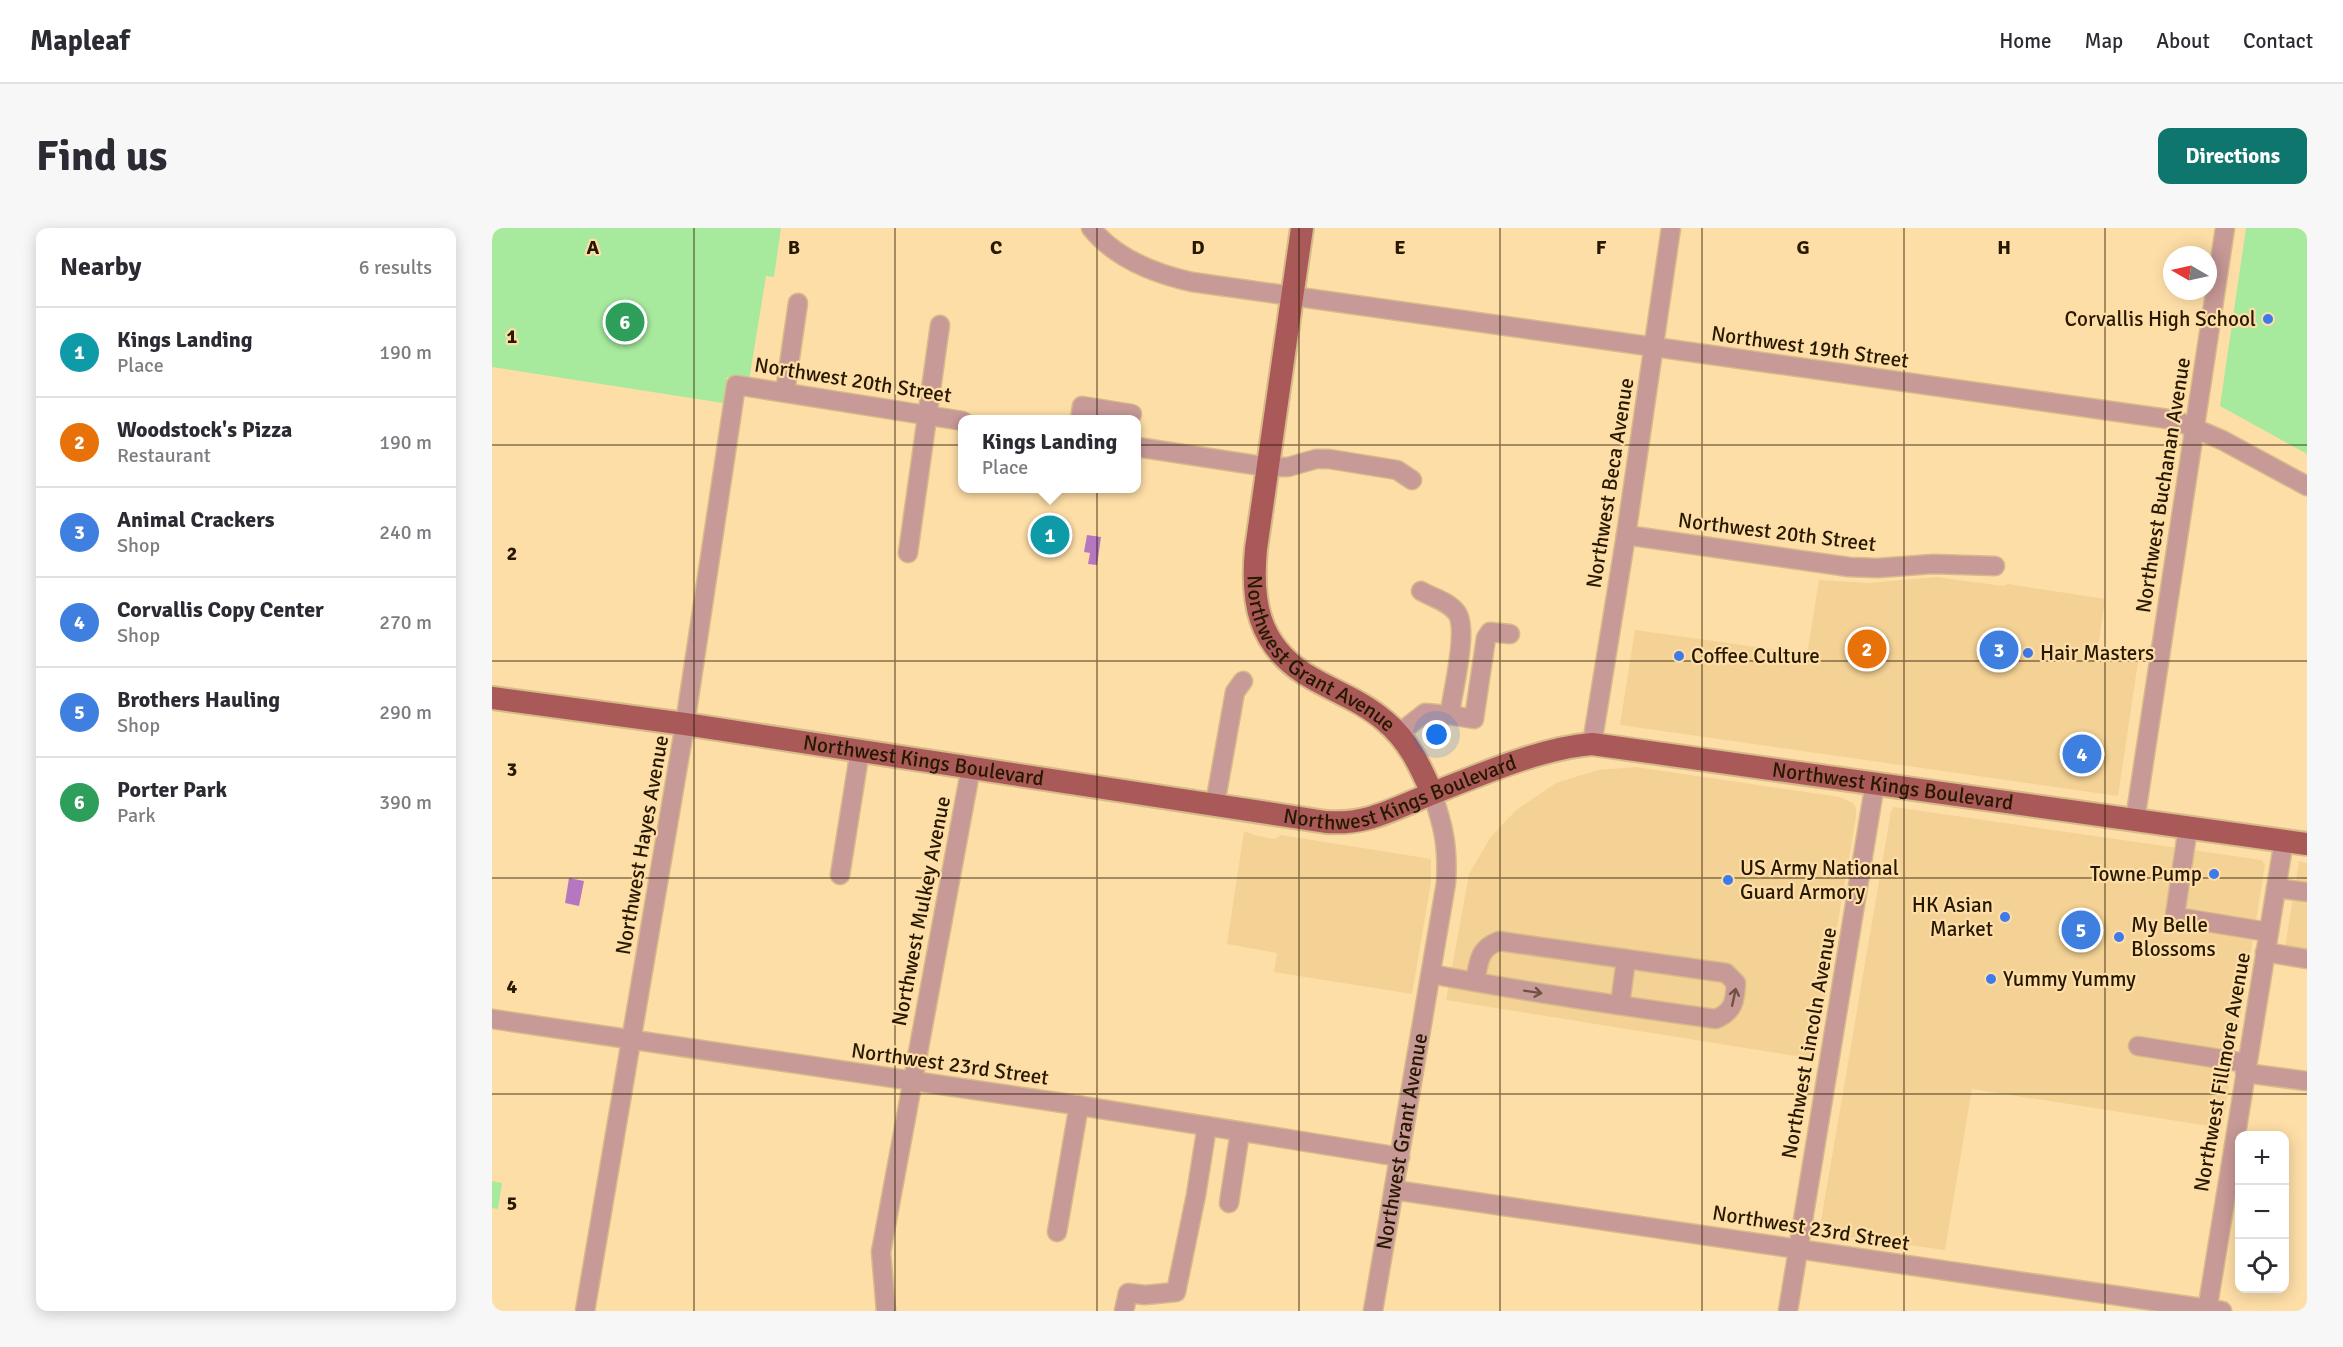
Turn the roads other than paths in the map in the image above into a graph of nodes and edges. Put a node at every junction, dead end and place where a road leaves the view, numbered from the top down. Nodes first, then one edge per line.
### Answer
1 (1091, 228) edge
2 (1302, 228) edge
3 (1671, 228) edge
4 (2222, 228) edge
5 (1292, 298) junction
6 (798, 303) dead end
7 (940, 325) dead end
8 (1653, 348) junction
9 (736, 385) joint
10 (785, 392) junction
11 (1132, 414) dead end
12 (1081, 415) edge
13 (927, 416) junction
14 (958, 420) edge
15 (2195, 428) junction
16 (1141, 448) edge
17 (1268, 467) junction
18 (1412, 480) dead end
19 (2307, 486) edge
20 (1626, 535) junction
21 (908, 553) dead end
22 (1995, 566) dead end
23 (1421, 591) dead end
24 (1510, 634) dead end
25 (1243, 681) dead end
26 (492, 698) edge
27 (1449, 715) junction
28 (685, 724) junction
29 (1398, 734) junction
30 (1592, 744) junction
31 (860, 750) junction
32 (971, 767) junction
33 (1875, 783) junction
34 (1432, 793) junction
35 (1215, 804) junction
36 (2135, 820) junction
37 (2188, 827) junction
38 (2284, 840) junction
39 (2307, 844) edge
40 (840, 875) dead end
41 (2276, 888) junction
42 (2307, 892) edge
43 (2268, 932) junction
44 (2265, 952) junction
45 (2307, 958) edge
46 (1626, 959) junction
47 (1431, 974) junction
48 (1475, 982) junction
49 (1620, 1005) junction
50 (492, 1019) edge
51 (632, 1040) junction
52 (2138, 1046) dead end
53 (2246, 1068) junction
54 (913, 1081) junction
55 (2307, 1081) edge
56 (1079, 1105) junction
57 (1207, 1126) junction
58 (1240, 1132) junction
59 (1400, 1157) junction
60 (1394, 1190) junction
61 (1229, 1203) dead end
62 (1058, 1232) dead end
63 (1798, 1249) junction
64 (2210, 1310) edge
65 (585, 1311) edge
66 (885, 1311) edge
67 (1124, 1311) edge
68 (1373, 1311) edge
69 (1788, 1311) edge

1 - 5 street, Northwest 19th Street
2 - 5 main road, Northwest Grant Avenue
3 - 8 street, Northwest Beca Avenue
4 - 15 street, Northwest Buchanan Avenue
5 - 8 street, Northwest 19th Street
5 - 17 main road, Northwest Grant Avenue
6 - 10 street
7 - 13 street
8 - 15 street, Northwest 19th Street
8 - 20 street, Northwest Beca Avenue
9 - 10 street, Northwest 20th Street
9 - 28 street, Northwest Hayes Avenue
10 - 13 street, Northwest 20th Street
11 - 12 street
13 - 14 street, Northwest 20th Street
13 - 21 street
15 - 19 street, Northwest 19th Street
15 - 36 street, Northwest Buchanan Avenue
16 - 17 street
17 - 18 street
17 - 29 main road, Northwest Grant Avenue
20 - 22 street, Northwest 20th Street
20 - 30 street, Northwest Beca Avenue
23 - 27 street
24 - 27 street
25 - 35 street
26 - 28 main road, Northwest Kings Boulevard
27 - 29 street
28 - 31 main road, Northwest Kings Boulevard
28 - 51 street, Northwest Hayes Avenue
29 - 34 main road, Northwest Grant Avenue
30 - 33 main road, Northwest Kings Boulevard
30 - 34 main road, Northwest Kings Boulevard
31 - 32 main road, Northwest Kings Boulevard
31 - 40 street
32 - 35 main road, Northwest Kings Boulevard
32 - 54 street, Northwest Mulkey Avenue
33 - 36 main road, Northwest Kings Boulevard
33 - 63 street, Northwest Lincoln Avenue
34 - 35 main road, Northwest Kings Boulevard
34 - 47 street, Northwest Grant Avenue
36 - 37 main road, Northwest Kings Boulevard
37 - 38 main road, Northwest Kings Boulevard
37 - 43 street
38 - 39 main road, Northwest Kings Boulevard
38 - 41 street, Northwest Fillmore Avenue
41 - 42 street
41 - 43 street, Northwest Fillmore Avenue
43 - 44 street, Northwest Fillmore Avenue
44 - 45 street
44 - 53 street, Northwest Fillmore Avenue
46 - 48 street
46 - 49 street
49 -> 46 street
47 - 48 street
47 - 59 street, Northwest Grant Avenue
48 -> 49 street
50 - 51 street, Northwest 23rd Street
51 - 54 street, Northwest 23rd Street
51 - 65 street, Northwest Hayes Avenue
52 - 53 street
53 - 55 street
53 - 64 street, Northwest Fillmore Avenue
54 - 56 street, Northwest 23rd Street
54 - 66 street, Northwest Mulkey Avenue
56 - 57 street, Northwest 23rd Street
56 - 62 street
57 - 58 street, Northwest 23rd Street
57 - 67 street
58 - 59 street, Northwest 23rd Street
58 - 61 street
59 - 60 street, Northwest Grant Avenue
60 - 63 street, Northwest 23rd Street
60 - 68 street, Northwest Grant Avenue
63 - 64 street, Northwest 23rd Street
63 - 69 street, Northwest Lincoln Avenue

